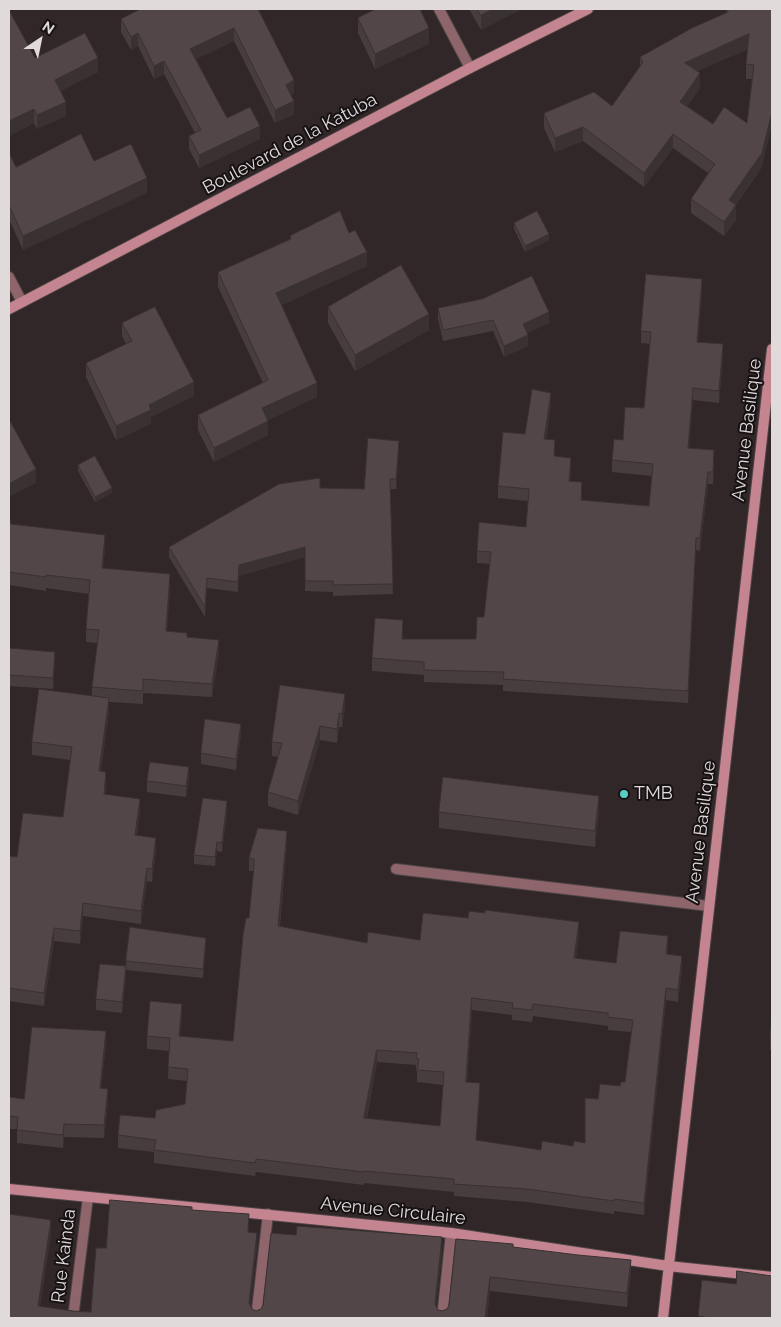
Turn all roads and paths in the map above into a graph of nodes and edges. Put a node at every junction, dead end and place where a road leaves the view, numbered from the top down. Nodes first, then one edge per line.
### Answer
1 (439, 9) edge
2 (588, 9) edge
3 (470, 68) junction
4 (9, 277) edge
5 (22, 302) junction
6 (9, 308) edge
7 (772, 350) edge
8 (396, 869) dead end
9 (709, 906) junction
10 (9, 1189) edge
11 (88, 1197) junction
12 (268, 1214) junction
13 (451, 1233) junction
14 (668, 1266) junction
15 (772, 1278) edge
16 (73, 1318) edge
17 (256, 1318) edge
18 (442, 1318) edge
19 (663, 1318) edge

1 - 3 street
2 - 3 street, Boulevard de la Katuba
3 - 5 street, Boulevard de la Katuba
4 - 5 street
5 - 6 street, Boulevard de la Katuba
7 - 9 street, Avenue Basilique
8 - 9 street
9 - 14 street, Avenue Basilique
10 - 11 street, Avenue Circulaire
11 - 12 street, Avenue Circulaire
11 - 16 street, Rue Kainda
12 - 13 street, Avenue Circulaire
12 - 17 street
13 - 14 street, Avenue Circulaire
13 - 18 street
14 - 15 street, Avenue Circulaire
14 - 19 street, Avenue Basilique

